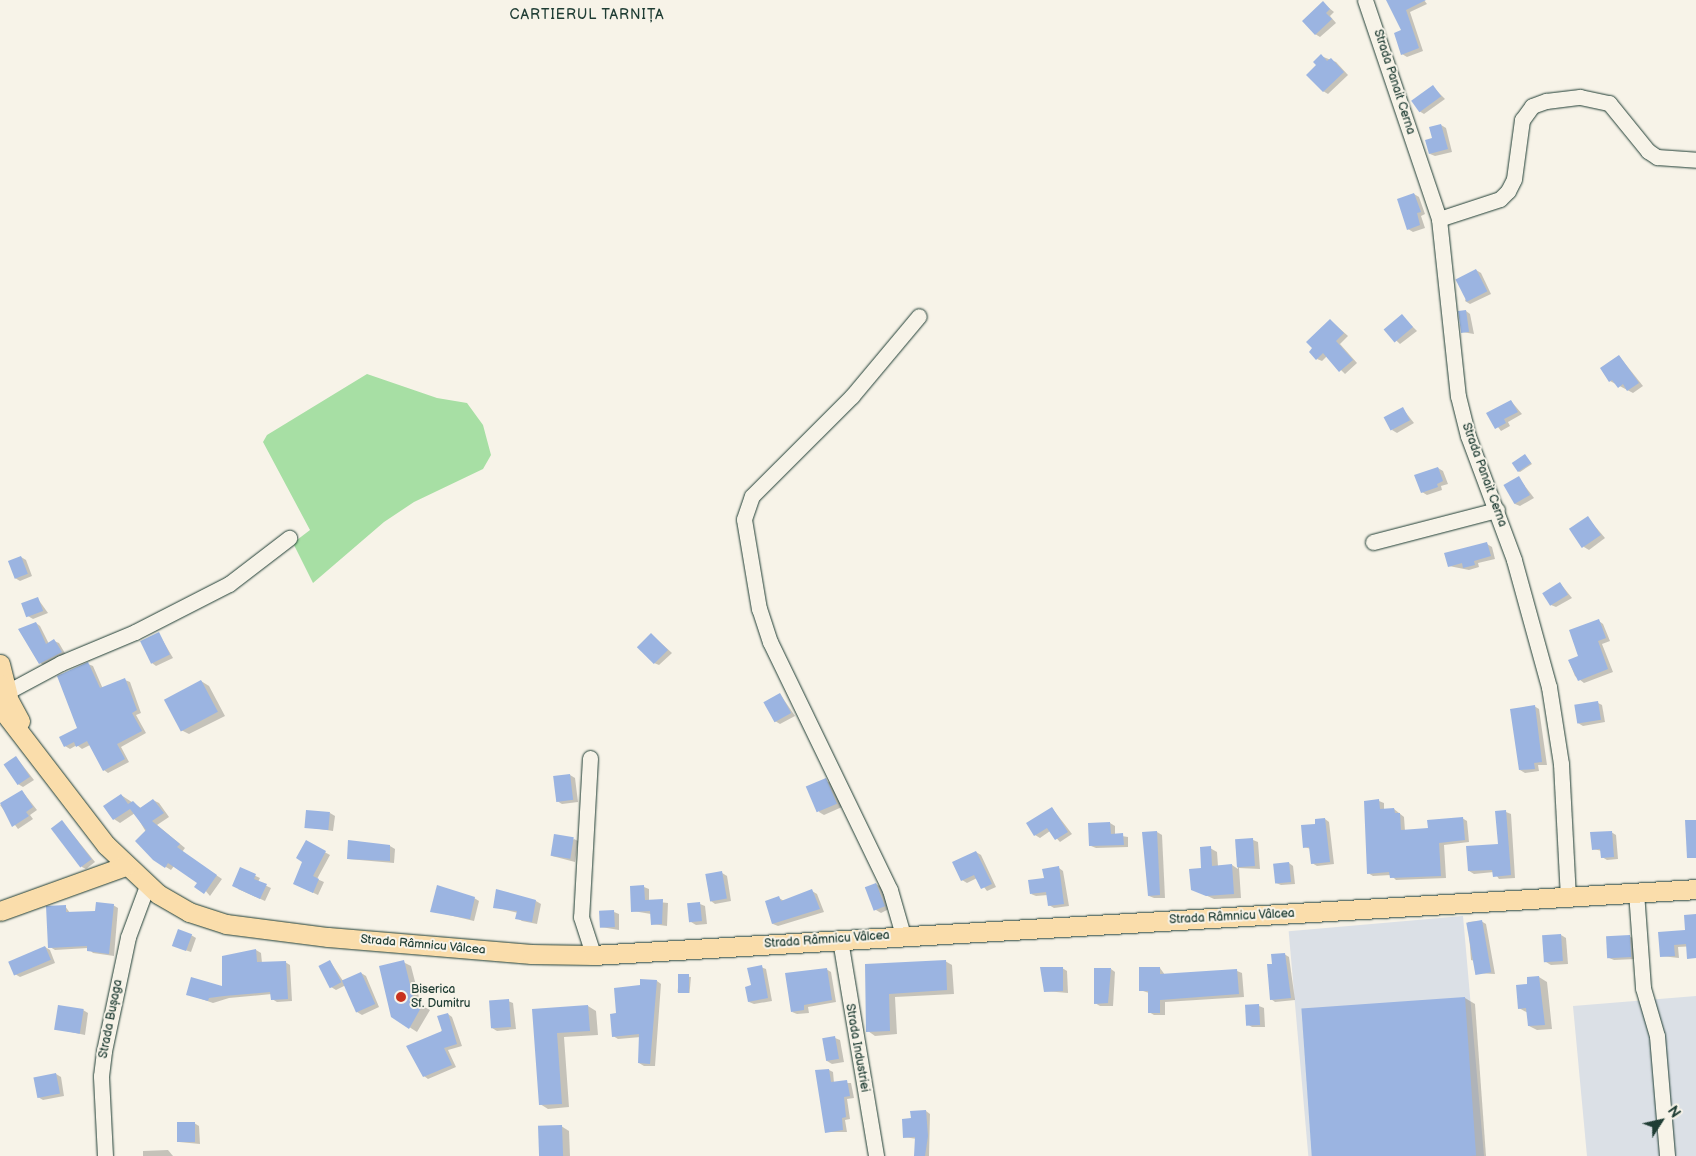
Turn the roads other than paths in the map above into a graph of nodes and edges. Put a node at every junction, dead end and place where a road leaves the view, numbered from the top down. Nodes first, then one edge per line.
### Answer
1 (1365, 0) edge
2 (1696, 160) edge
3 (1439, 219) junction
4 (919, 316) dead end
5 (1497, 510) junction
6 (288, 538) dead end
7 (1373, 542) dead end
8 (0, 664) edge
9 (4, 695) edge
10 (590, 758) dead end
11 (125, 866) junction
12 (147, 886) junction
13 (1696, 888) edge
14 (1636, 892) junction
15 (1568, 896) junction
16 (0, 911) edge
17 (904, 935) junction
18 (840, 940) junction
19 (593, 955) junction
20 (105, 1156) edge
21 (876, 1156) edge
22 (1667, 1156) edge

1 - 3 street, Strada Panait Cerna
2 - 3 street
3 - 5 street, Strada Panait Cerna
4 - 17 street
5 - 7 street
5 - 15 street, Strada Panait Cerna
6 - 9 street
8 - 9 main road, Strada Râmnicu Vâlcea
9 - 11 main road, Strada Râmnicu Vâlcea
10 - 19 street
11 - 12 main road, Strada Râmnicu Vâlcea
11 - 16 main road
12 - 19 main road, Strada Râmnicu Vâlcea
12 - 20 street, Strada Bușaga
13 - 14 main road, Strada Râmnicu Vâlcea
14 - 15 main road, Strada Râmnicu Vâlcea
14 - 22 street
15 - 17 main road, Strada Râmnicu Vâlcea
17 - 18 main road, Strada Râmnicu Vâlcea
18 - 19 main road, Strada Râmnicu Vâlcea
18 - 21 street, Strada Industriei

